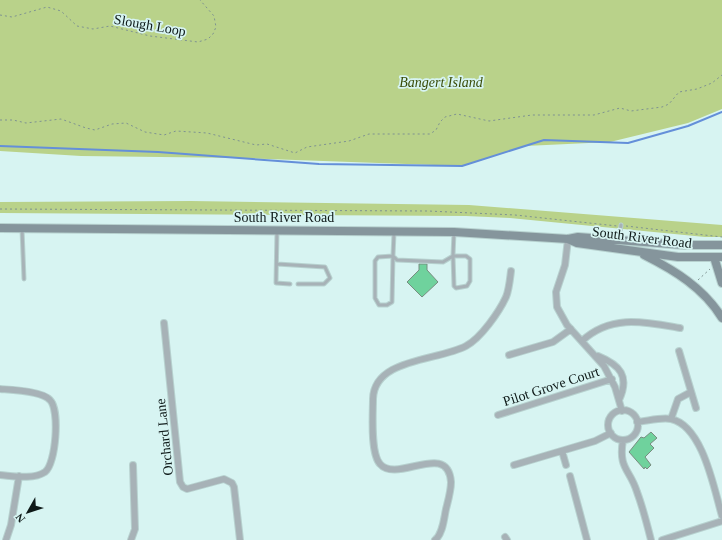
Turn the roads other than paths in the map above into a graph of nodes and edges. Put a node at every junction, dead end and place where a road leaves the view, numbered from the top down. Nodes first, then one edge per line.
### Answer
1 (621, 225) road end
2 (0, 228) edge
3 (22, 228) junction
4 (277, 231) junction
5 (394, 231) junction
6 (454, 232) junction
7 (568, 239) junction
8 (618, 243) junction
9 (718, 246) edge
10 (722, 251) edge
11 (638, 252) junction
12 (394, 256) junction
13 (453, 256) junction
14 (718, 257) edge
15 (276, 264) junction
16 (511, 271) dead end
17 (24, 279) dead end
18 (722, 283) edge
19 (290, 284) dead end
20 (298, 284) dead end
21 (722, 318) edge
22 (164, 323) dead end
23 (680, 328) dead end
24 (571, 330) junction
25 (582, 341) junction
26 (678, 351) dead end
27 (508, 355) dead end
28 (596, 356) junction
29 (612, 379) junction
30 (0, 389) edge
31 (691, 392) junction
32 (619, 400) junction
33 (696, 408) dead end
34 (622, 411) junction
35 (498, 415) dead end
36 (671, 419) junction
37 (637, 422) junction
38 (610, 433) junction
39 (623, 440) junction
40 (562, 451) junction
41 (133, 465) dead end
42 (514, 465) dead end
43 (566, 465) dead end
44 (0, 475) edge
45 (19, 476) junction
46 (570, 476) dead end
47 (722, 516) edge
48 (722, 521) edge
49 (6, 540) edge
50 (131, 540) edge
51 (240, 540) edge
52 (435, 540) edge
53 (587, 540) edge
54 (651, 540) edge
55 (662, 540) edge

1 - 8 lane
2 - 3 main road, South River Road
3 - 4 main road, South River Road
3 - 17 lane
4 - 5 main road, South River Road
4 - 15 lane
5 - 6 main road, South River Road
5 - 12 lane
6 - 7 main road, South River Road
6 - 13 lane
7 - 8 main road, South River Road
7 - 24 street
8 - 9 main road, South River Road
8 - 11 main road, South River Road
8 - 14 main road
10 - 14 main road
11 - 14 main road, South River Road
11 - 21 main road
12 - 12 lane
12 - 13 lane
13 - 13 lane
14 - 18 main road
15 - 19 lane
15 - 20 lane
16 - 52 street
22 - 51 street, Orchard Lane
23 - 25 street
24 - 25 street
24 - 27 street
25 - 28 street
26 - 31 street
28 - 29 street
28 - 32 street
29 - 32 street
29 - 35 street, Pilot Grove Court
30 - 45 street
31 - 33 street
31 - 36 street
32 - 34 street
34 - 37 street
34 - 38 street
36 - 37 street
36 - 47 street
37 - 39 street
38 - 39 street
38 - 40 street
39 - 54 street
40 - 42 street
40 - 43 street
41 - 50 street
44 - 45 street
45 - 49 street
46 - 53 street
48 - 55 street

